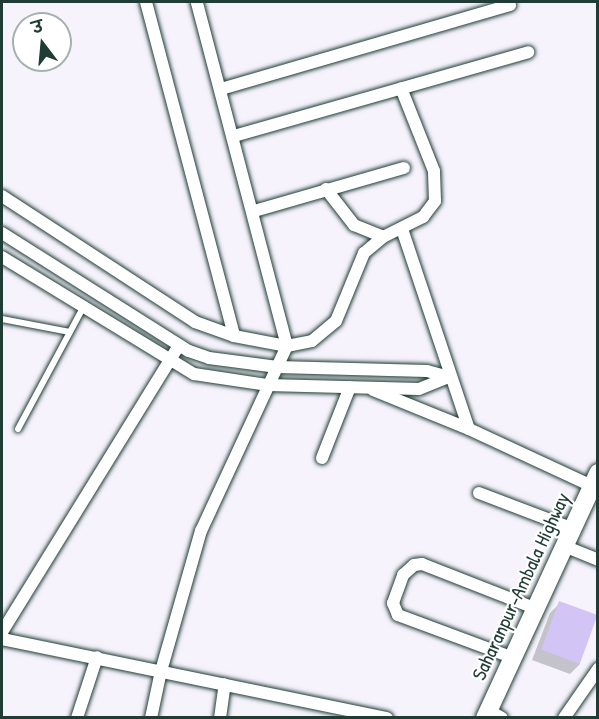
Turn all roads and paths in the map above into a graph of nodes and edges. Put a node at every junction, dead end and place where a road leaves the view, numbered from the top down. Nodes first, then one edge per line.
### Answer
1 (146, 2) edge
2 (196, 2) edge
3 (510, 5) dead end
4 (528, 52) dead end
5 (401, 88) junction
6 (221, 89) junction
7 (234, 136) junction
8 (404, 168) dead end
9 (326, 189) junction
10 (2, 196) edge
11 (254, 211) junction
12 (402, 229) junction
13 (2, 233) edge
14 (383, 237) junction
15 (2, 257) edge
16 (83, 308) junction
17 (2, 319) edge
18 (70, 332) junction
19 (234, 336) junction
20 (179, 345) junction
21 (287, 346) junction
22 (170, 362) junction
23 (277, 367) junction
24 (449, 377) junction
25 (268, 385) junction
26 (350, 387) junction
27 (366, 387) junction
28 (18, 429) dead end
29 (469, 429) junction
30 (322, 458) dead end
31 (595, 479) edge
32 (479, 493) dead end
33 (572, 528) junction
34 (564, 546) junction
35 (597, 560) edge
36 (534, 608) junction
37 (2, 632) edge
38 (2, 639) edge
39 (97, 657) junction
40 (512, 657) junction
41 (597, 669) edge
42 (161, 670) junction
43 (225, 684) junction
44 (492, 715) edge
45 (77, 717) edge
46 (151, 717) edge
47 (220, 717) edge
48 (387, 717) edge
49 (564, 717) edge

1 - 19 street
2 - 6 street
3 - 6 street
4 - 5 street
5 - 7 street
5 - 12 street
6 - 7 street
7 - 11 street
8 - 9 street
9 - 11 street
9 - 14 street
10 - 19 street
11 - 21 street
12 - 14 street
12 - 24 street
13 - 20 street
14 - 21 street
15 - 16 street
16 - 18 lane
16 - 22 street
17 - 18 lane
18 - 28 lane
19 - 21 street
20 - 22 street
20 - 23 street
21 - 23 street
22 - 25 street
22 - 37 street
23 - 24 street
23 - 25 street
24 - 27 street
24 - 29 street
25 - 26 street
25 - 42 street
26 - 27 street
26 - 30 street
27 - 29 street
29 - 31 street
31 - 33 main road, Saharanpur-Ambala Highway
32 - 33 street
33 - 34 main road, Saharanpur-Ambala Highway
34 - 35 street
34 - 36 main road, Saharanpur-Ambala Highway
36 - 40 main road, Saharanpur-Ambala Highway
36 - 40 street
38 - 39 street
39 - 42 street
39 - 45 street
40 - 44 main road, Saharanpur-Ambala Highway
41 - 49 street
42 - 43 street
42 - 46 street
43 - 47 street
43 - 48 street

